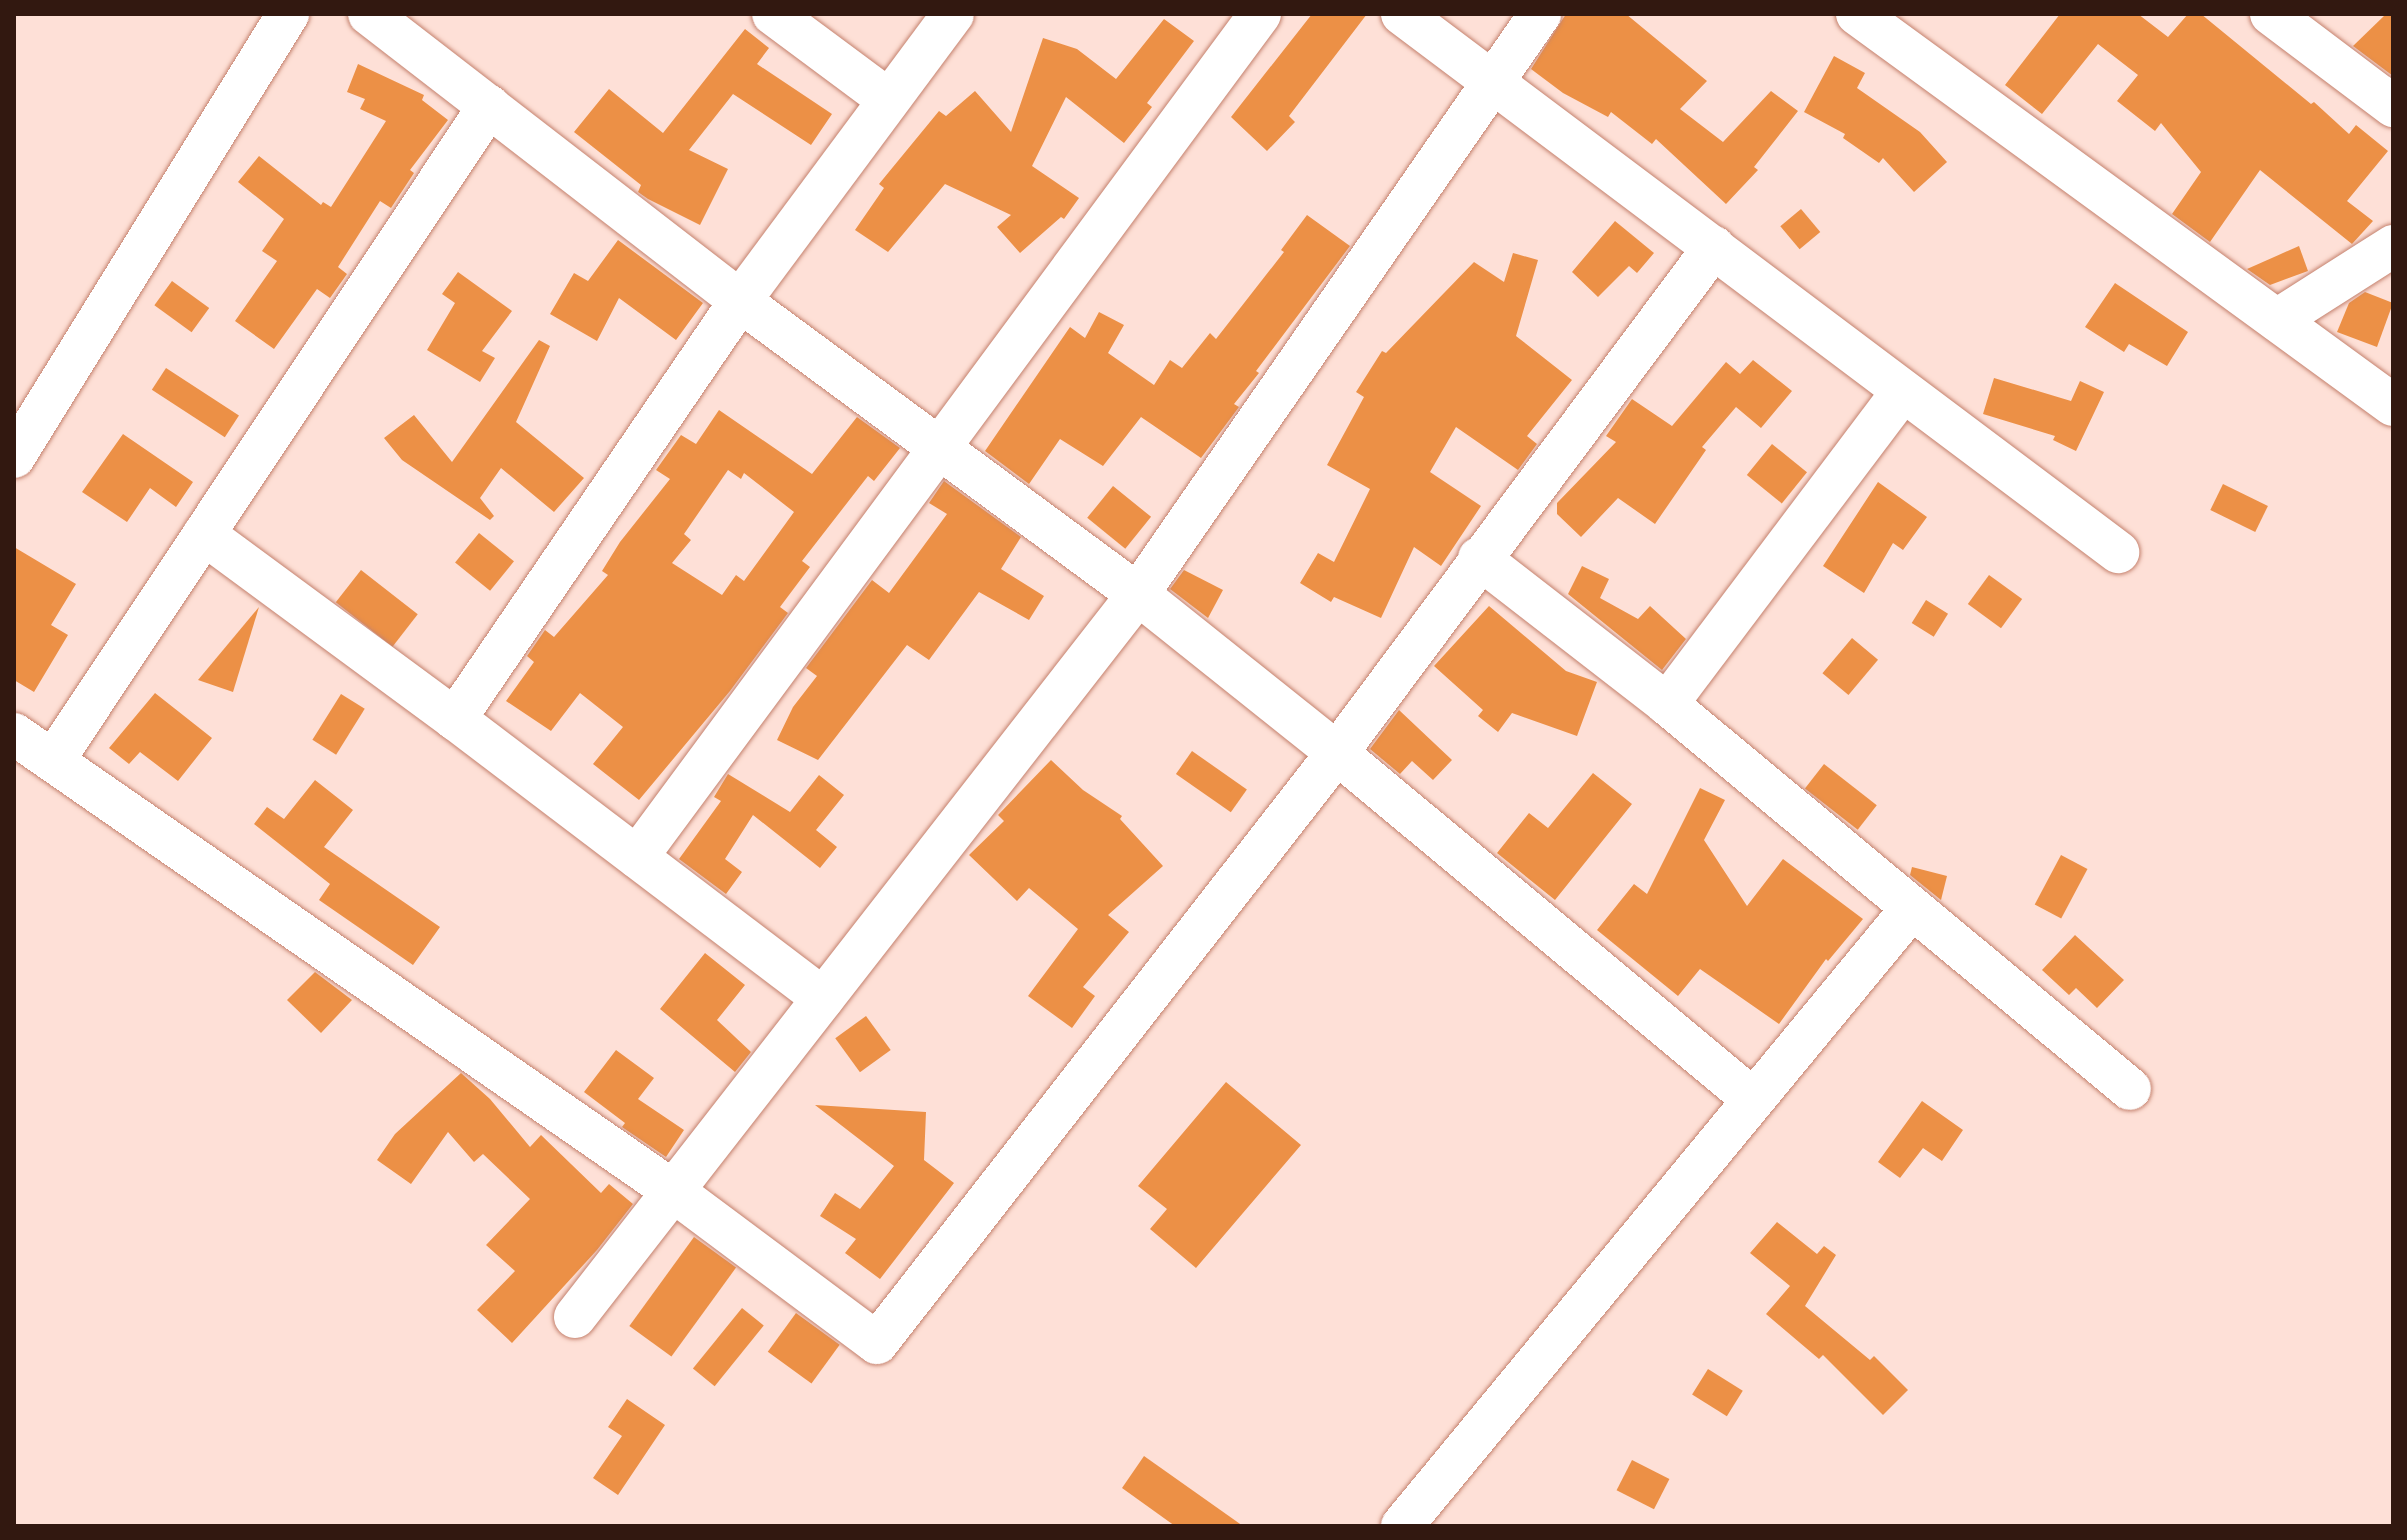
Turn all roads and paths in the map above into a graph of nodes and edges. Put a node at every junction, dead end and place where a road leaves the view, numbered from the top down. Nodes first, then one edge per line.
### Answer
1 (288, 14) edge
2 (369, 14) edge
3 (773, 14) edge
4 (953, 14) edge
5 (1260, 14) edge
6 (1402, 14) edge
7 (1540, 14) edge
8 (1857, 14) edge
9 (2271, 14) edge
10 (1491, 84) junction
11 (889, 100) junction
12 (489, 106) junction
13 (2393, 106) edge
14 (2393, 246) edge
15 (1714, 247) junction
16 (740, 301) junction
17 (2277, 320) junction
18 (1902, 392) junction
19 (2393, 405) edge
20 (942, 449) junction
21 (14, 457) edge
22 (204, 534) junction
23 (2118, 552) dead end
24 (1479, 558) junction
25 (1138, 594) junction
26 (1667, 704) junction
27 (455, 719) junction
28 (14, 734) edge
29 (1337, 753) junction
30 (53, 761) junction
31 (637, 857) junction
32 (1912, 908) junction
33 (823, 998) junction
34 (2130, 1089) dead end
35 (1754, 1100) junction
36 (673, 1191) junction
37 (575, 1317) dead end
38 (1402, 1526) edge

1 - 21 street
2 - 12 street
3 - 11 street
4 - 11 street
5 - 20 street
6 - 10 street
7 - 10 street
8 - 17 street
9 - 13 street
10 - 15 street
10 - 25 street
11 - 16 street
12 - 16 street
12 - 22 street
14 - 17 street
15 - 18 street
15 - 24 street
16 - 20 street
16 - 27 street
17 - 19 street
18 - 23 street
18 - 26 street
20 - 25 street
20 - 31 street
22 - 27 street
22 - 30 street
24 - 26 street
24 - 29 street
25 - 29 street
25 - 33 street
26 - 32 street
27 - 31 street
28 - 30 street
29 - 35 street
29 - 36 street
30 - 36 street
31 - 33 street
32 - 34 street
32 - 35 street
33 - 36 street
35 - 38 street
36 - 37 street

